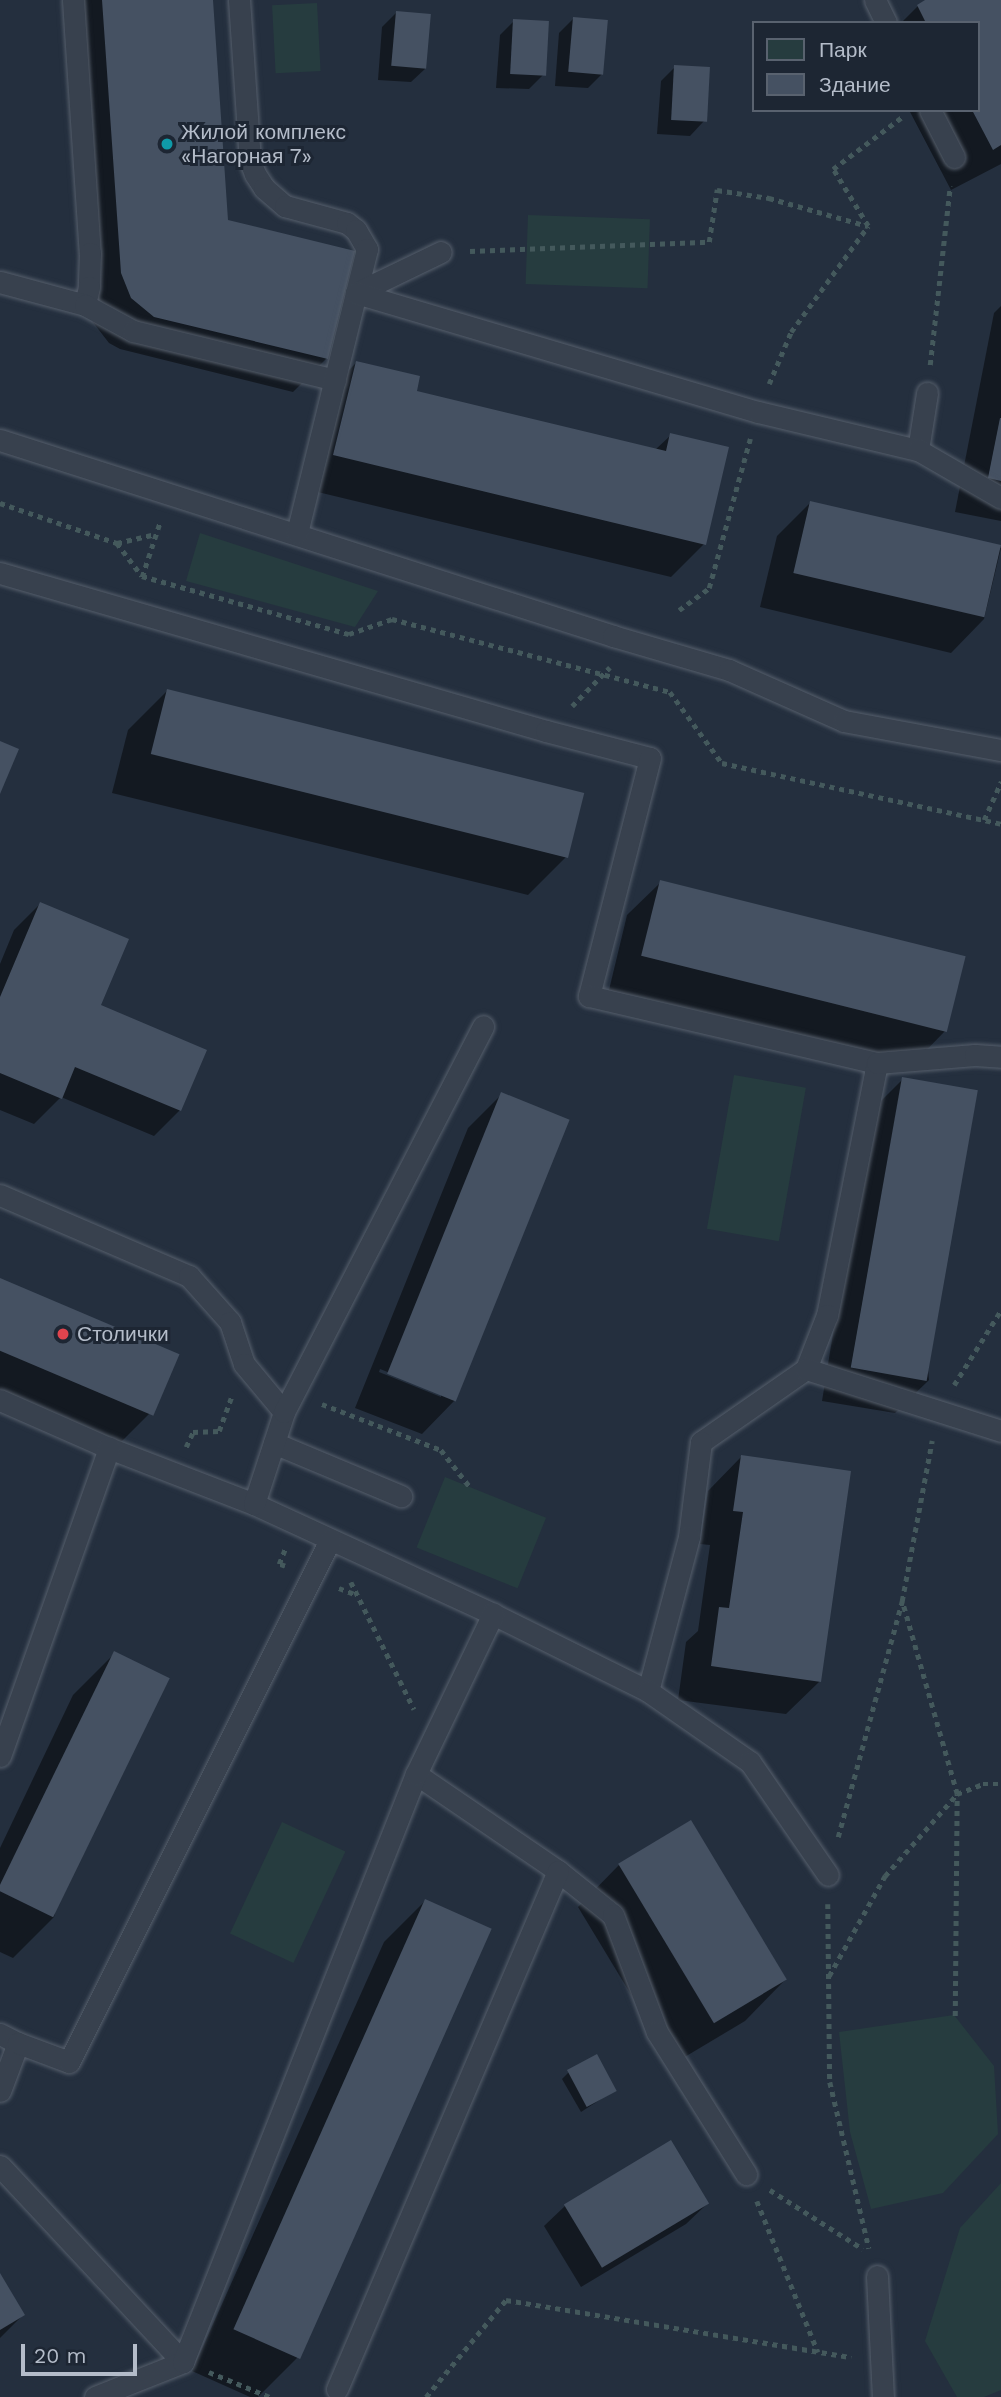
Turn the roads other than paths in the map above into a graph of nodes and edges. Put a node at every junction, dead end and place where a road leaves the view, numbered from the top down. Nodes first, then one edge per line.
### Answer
1 (73, 0) edge
2 (239, 0) edge
3 (875, 0) edge
4 (885, 21) edge
5 (931, 112) edge
6 (954, 158) road end
7 (441, 252) road end
8 (0, 282) edge
9 (356, 293) junction
10 (85, 305) junction
11 (335, 380) junction
12 (927, 393) road end
13 (0, 440) edge
14 (918, 450) junction
15 (1001, 498) edge
16 (297, 533) junction
17 (0, 573) edge
18 (1001, 751) edge
19 (483, 1026) dead end
20 (1001, 1057) edge
21 (877, 1063) junction
22 (0, 1195) edge
23 (806, 1369) junction
24 (0, 1400) edge
25 (284, 1412) junction
26 (1001, 1431) edge
27 (274, 1443) junction
28 (109, 1448) junction
29 (401, 1496) dead end
30 (254, 1504) junction
31 (330, 1540) junction
32 (493, 1614) junction
33 (648, 1691) junction
34 (0, 1756) edge
35 (416, 1774) junction
36 (558, 1871) junction
37 (828, 1875) road end
38 (9, 2039) edge
39 (0, 2091) edge
40 (0, 2166) edge
41 (746, 2174) road end
42 (877, 2276) dead end
43 (183, 2362) junction
44 (337, 2389) dead end
45 (95, 2397) edge
46 (883, 2397) edge

1 - 10 lane
2 - 9 lane
3 - 4 lane
5 - 6 lane
7 - 9 lane
8 - 10 lane
9 - 11 lane
9 - 14 lane
10 - 11 lane
11 - 16 lane
12 - 14 lane
13 - 16 lane
14 - 15 lane
16 - 18 lane
17 - 21 lane
19 - 25 lane
20 - 21 lane
21 - 23 lane
22 - 25 lane
23 - 26 lane
23 - 33 lane
24 - 28 lane
25 - 27 lane
27 - 29 lane
27 - 30 lane
28 - 30 lane
28 - 34 lane
30 - 31 lane
31 - 32 lane
31 - 38 lane
32 - 33 lane
32 - 35 lane
33 - 37 lane
35 - 36 lane
35 - 43 lane
36 - 41 lane
36 - 44 lane
38 - 39 lane
40 - 43 lane
42 - 46 lane
43 - 45 lane

